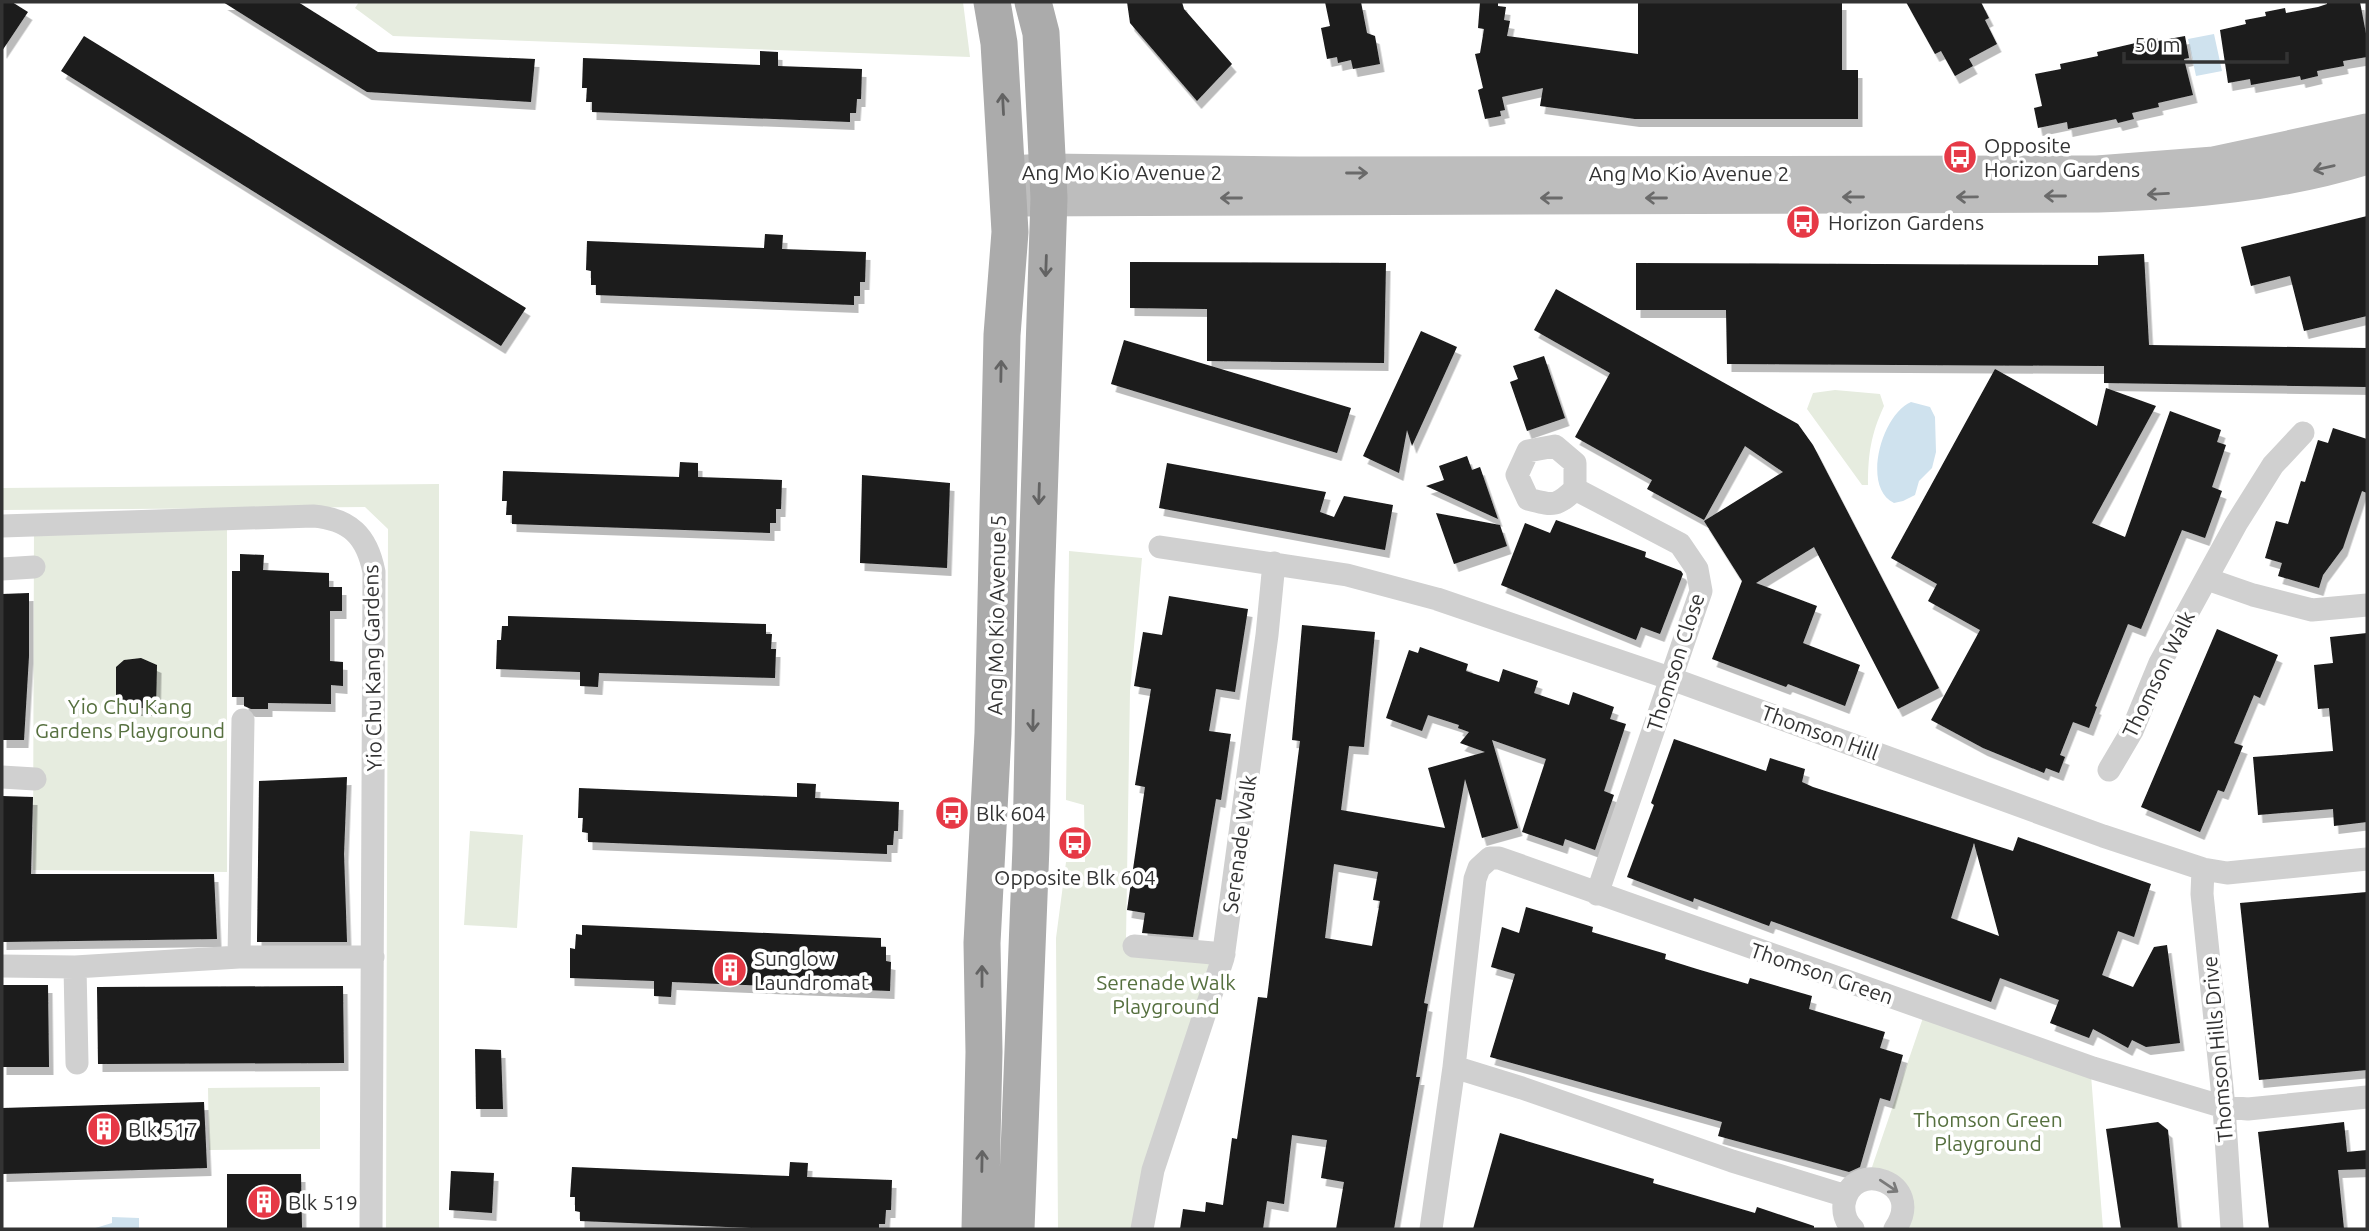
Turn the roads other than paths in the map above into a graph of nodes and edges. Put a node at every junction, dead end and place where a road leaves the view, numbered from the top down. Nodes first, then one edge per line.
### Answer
1 (992, 2) edge
2 (1033, 2) edge
3 (2367, 130) edge
4 (2367, 158) edge
5 (1049, 184) junction
6 (1440, 185) junction
7 (1007, 186) junction
8 (2303, 433) dead end
9 (1575, 489) dead end
10 (2, 526) edge
11 (1160, 547) dead end
12 (1274, 563) junction
13 (34, 567) dead end
14 (2, 569) edge
15 (2207, 579) junction
16 (2367, 605) edge
17 (1672, 679) junction
18 (243, 720) dead end
19 (2109, 770) dead end
20 (2, 777) edge
21 (35, 779) dead end
22 (2367, 859) edge
23 (2203, 869) junction
24 (1597, 894) junction
25 (1134, 946) dead end
26 (1224, 954) junction
27 (239, 957) junction
28 (373, 957) junction
29 (2, 967) edge
30 (75, 967) junction
31 (77, 1063) dead end
32 (1454, 1067) junction
33 (2367, 1097) edge
34 (2224, 1107) junction
35 (1846, 1196) junction
36 (371, 1229) edge
37 (980, 1229) edge
38 (1016, 1229) edge
39 (1142, 1229) edge
40 (1431, 1229) edge
41 (1853, 1229) edge
42 (1895, 1229) edge
43 (2232, 1229) edge

7 -> 1 main road, Ang Mo Kio Avenue 5
2 - 5 main road, Ang Mo Kio Avenue 5
3 - 6 main road, Ang Mo Kio Avenue 2
4 -> 6 main road, Ang Mo Kio Avenue 2
5 - 6 main road, Ang Mo Kio Avenue 2
5 - 7 main road, Ang Mo Kio Avenue 2
5 -> 38 main road, Ang Mo Kio Avenue 5
37 -> 7 main road, Ang Mo Kio Avenue 5
8 - 15 street, Thomson Walk
9 - 17 street, Thomson Close
10 - 28 street, Yio Chu Kang Gardens
11 - 12 street
12 - 17 street, Thomson Hill
12 - 26 street, Serenade Walk
13 - 14 street
15 - 16 street
15 - 19 street, Thomson Walk
17 - 23 street, Thomson Hill
17 - 24 street, Thomson Close
18 - 27 street
20 - 21 street
22 - 23 street, Thomson Hill
23 - 34 street, Thomson Hills Drive
24 - 32 street, Thomson Green
24 - 34 street, Thomson Green
25 - 26 street
26 - 39 street, Serenade Walk
27 - 28 street
27 - 30 street
28 - 36 street, Yio Chu Kang Gardens
29 - 30 street
30 - 31 street
32 - 35 street
32 - 40 street, Thomson Green
33 - 34 street, Thomson Green
34 - 43 street, Thomson Hills Drive
35 - 41 street
35 -> 42 street

